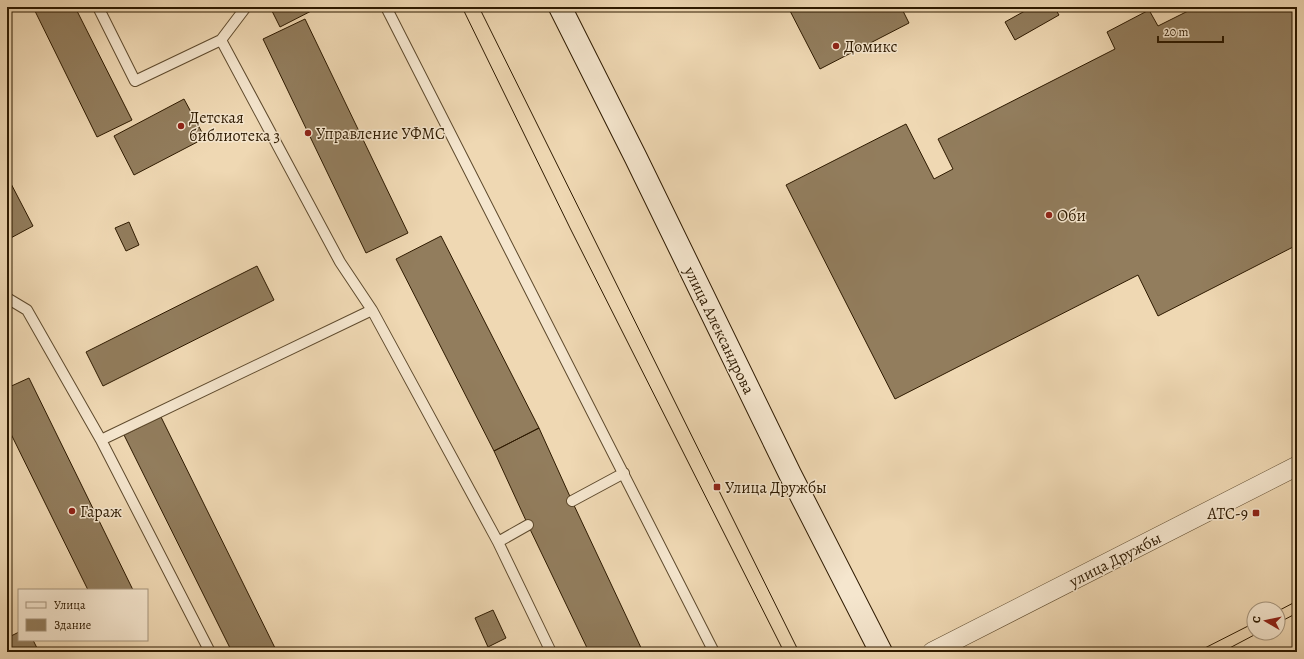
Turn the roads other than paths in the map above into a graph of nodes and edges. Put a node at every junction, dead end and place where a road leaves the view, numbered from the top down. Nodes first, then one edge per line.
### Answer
1 (98, 7) edge
2 (246, 7) edge
3 (386, 7) edge
4 (560, 7) edge
5 (221, 40) junction
6 (7, 298) edge
7 (372, 310) junction
8 (102, 440) junction
9 (1297, 466) edge
10 (624, 473) junction
11 (572, 501) dead end
12 (528, 525) dead end
13 (498, 542) junction
14 (210, 652) edge
15 (551, 652) edge
16 (714, 652) edge
17 (881, 652) edge
18 (932, 652) edge

1 - 5 lane
2 - 5 lane
3 - 10 lane
4 - 17 main road, улица Александрова
5 - 7 lane
6 - 8 lane
7 - 8 lane
7 - 13 lane
8 - 14 lane
9 - 18 street, улица Дружбы
10 - 11 lane
10 - 16 lane
12 - 13 lane
13 - 15 lane

